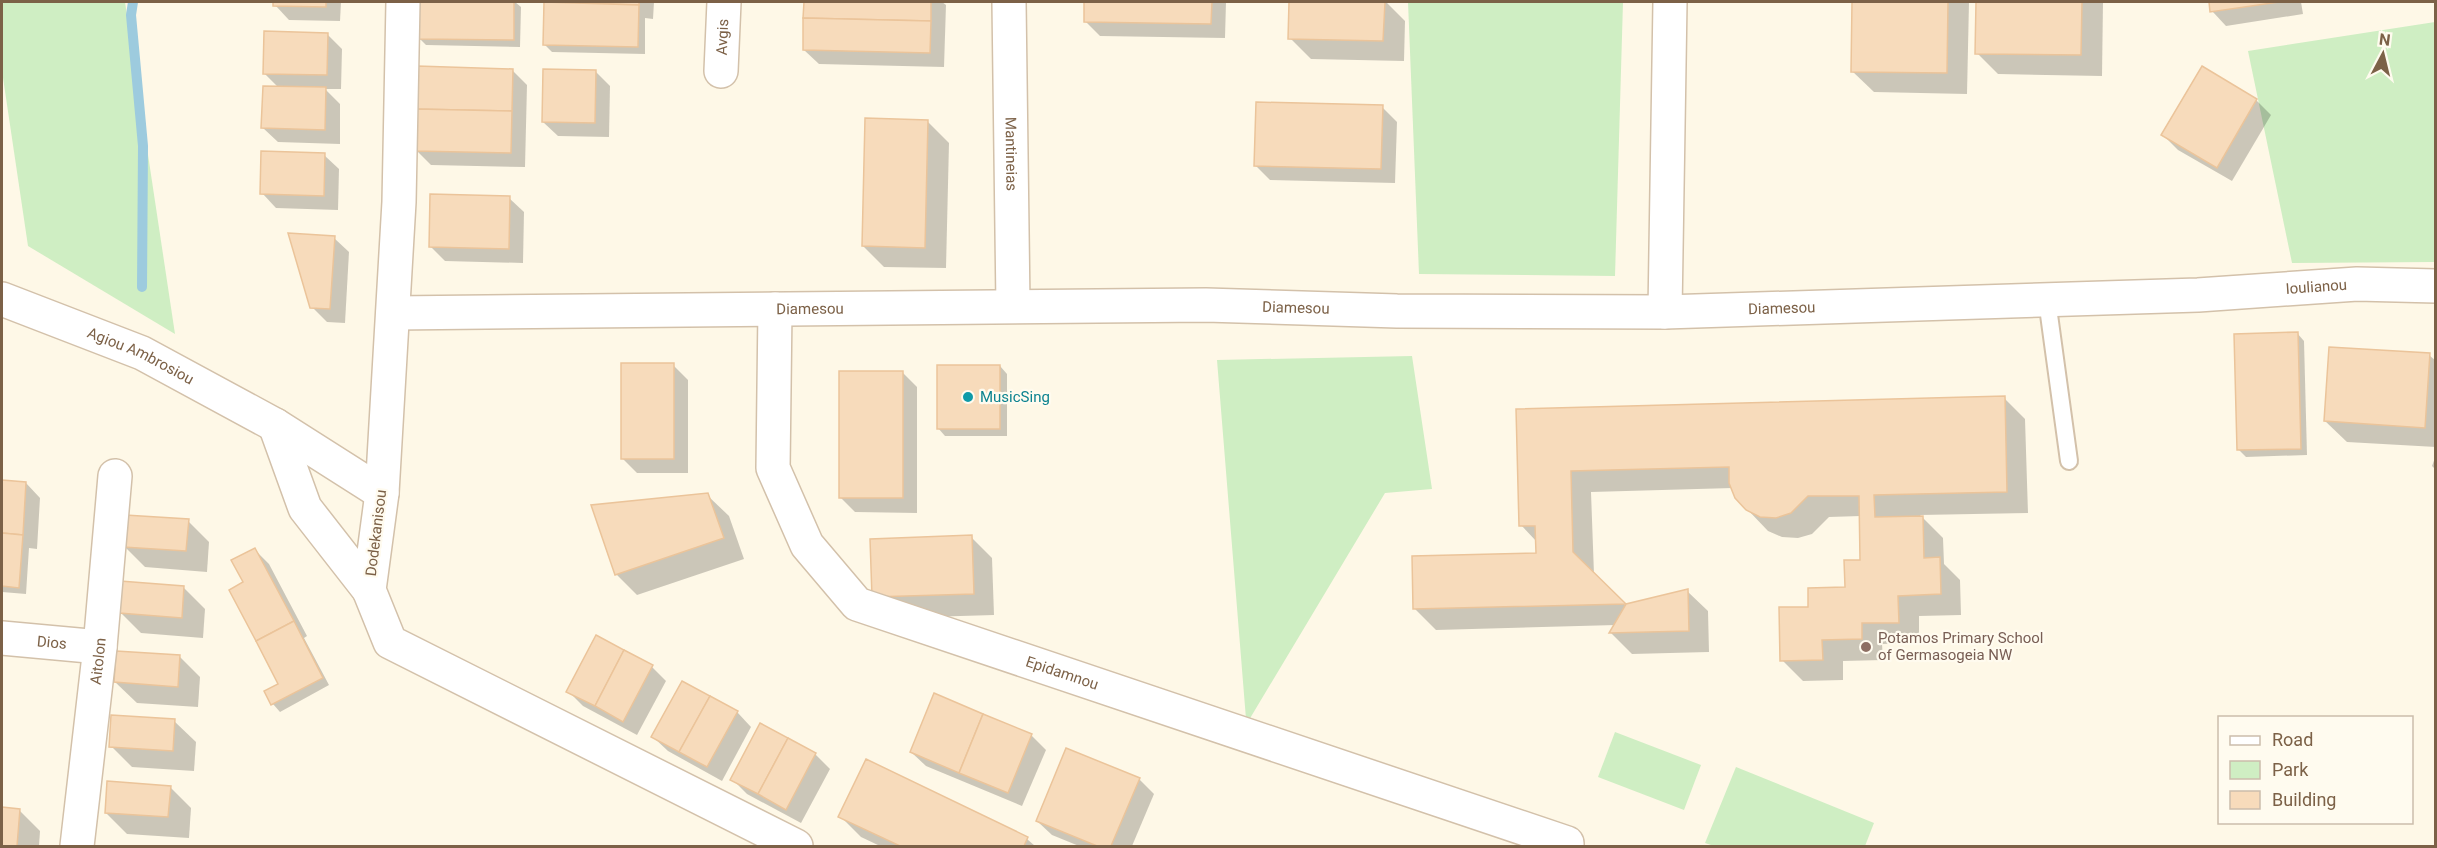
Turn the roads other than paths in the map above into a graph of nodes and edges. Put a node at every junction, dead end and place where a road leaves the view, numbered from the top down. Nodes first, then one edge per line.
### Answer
1 (403, 2) edge
2 (724, 2) edge
3 (1009, 2) edge
4 (1670, 2) edge
5 (721, 70) dead end
6 (2436, 286) edge
7 (2198, 295) joint
8 (2, 298) edge
9 (2047, 300) junction
10 (1013, 306) junction
11 (775, 309) junction
12 (1665, 312) junction
13 (393, 313) junction
14 (275, 425) junction
15 (2069, 461) dead end
16 (115, 476) dead end
17 (382, 493) junction
18 (369, 590) junction
19 (2, 638) edge
20 (100, 647) junction
21 (77, 846) edge
22 (796, 846) edge
23 (1567, 846) edge

1 - 13 street, Dodekanisou
2 - 5 street, Avgis
3 - 10 street, Mantineias
4 - 12 street
6 - 7 street, Ioulianou
7 - 9 street, Diamesou
8 - 14 street, Agiou Ambrosiou
9 - 12 street, Diamesou
9 - 15 lane
10 - 11 street, Diamesou
10 - 12 street, Diamesou
11 - 13 street, Diamesou
11 - 23 street, Epidamnou
13 - 17 street, Dodekanisou
14 - 17 street, Agiou Ambrosiou
14 - 18 street
16 - 20 street, Aitolon
17 - 18 street, Dodekanisou
18 - 22 street, Dodekanisou
19 - 20 street, Dios
20 - 21 street, Aitolon

